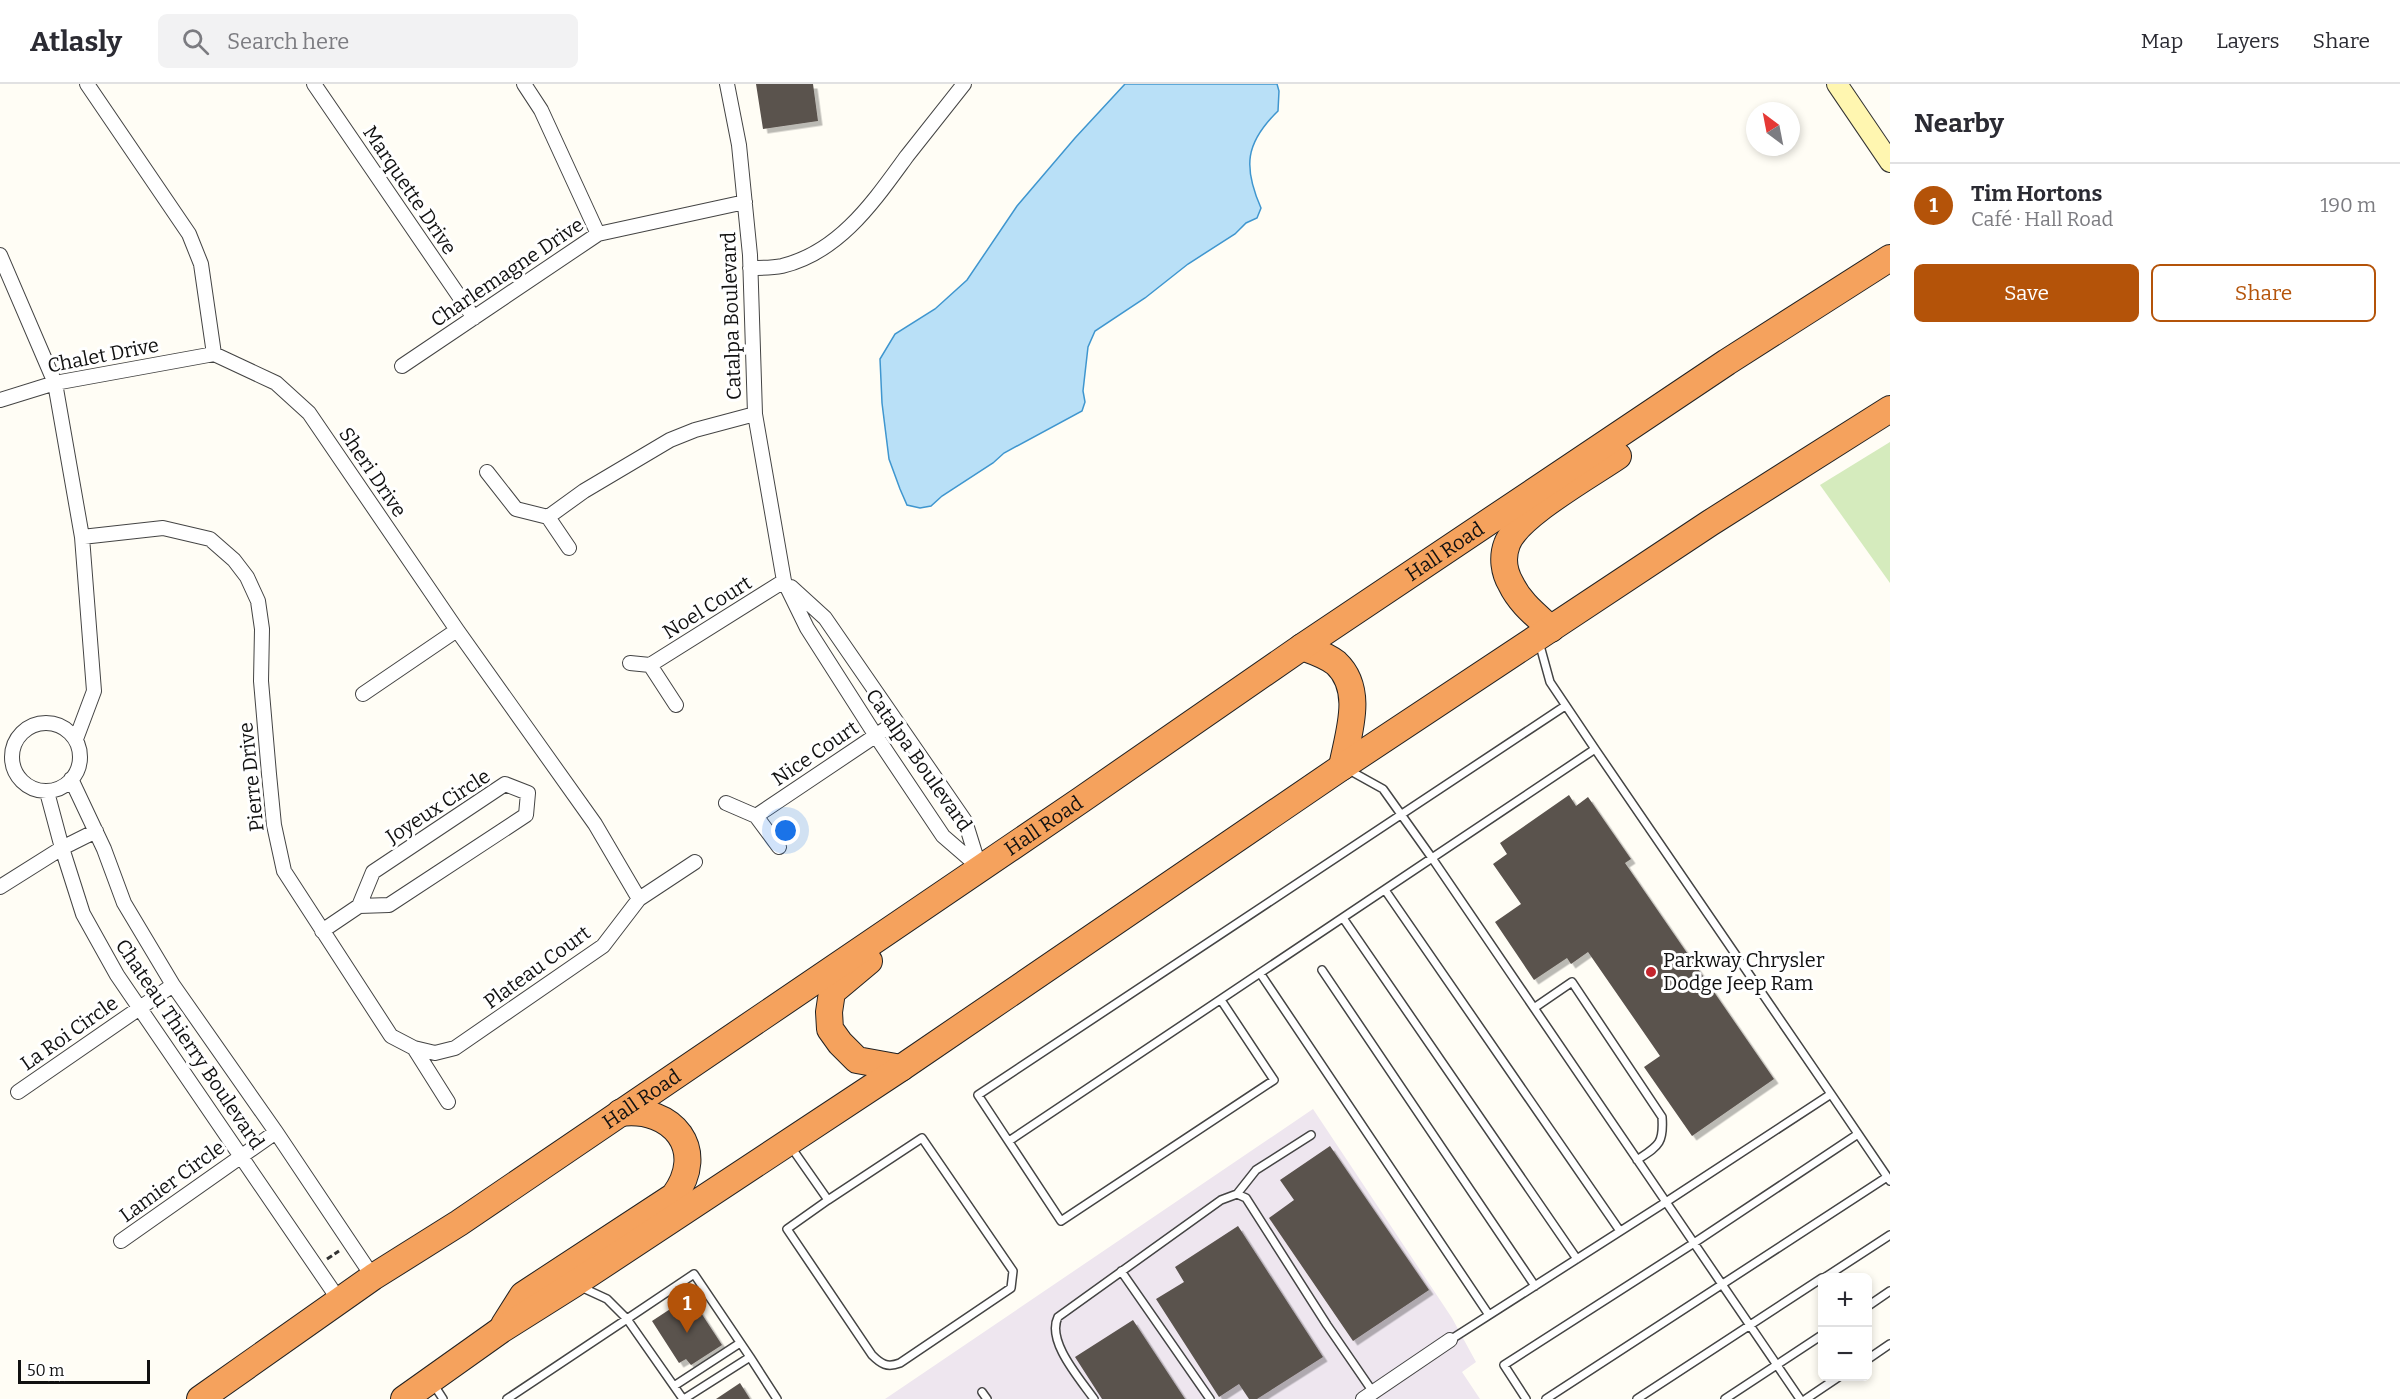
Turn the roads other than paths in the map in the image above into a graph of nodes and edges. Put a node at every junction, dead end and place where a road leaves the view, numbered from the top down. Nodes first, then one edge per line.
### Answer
1 (87, 84) edge
2 (314, 84) edge
3 (524, 84) edge
4 (727, 84) edge
5 (963, 84) edge
6 (1837, 84) edge
7 (1890, 162) edge
8 (745, 202) junction
9 (598, 234) junction
10 (0, 255) edge
11 (1890, 258) edge
12 (750, 268) junction
13 (474, 318) junction
14 (214, 354) junction
15 (402, 366) dead end
16 (1701, 380) junction
17 (55, 383) junction
18 (0, 400) edge
19 (1890, 409) edge
20 (755, 414) junction
21 (487, 472) dead end
22 (548, 517) junction
23 (82, 537) junction
24 (569, 548) dead end
25 (784, 581) junction
26 (457, 630) junction
27 (1544, 633) junction
28 (1302, 647) junction
29 (630, 663) dead end
30 (650, 665) junction
31 (363, 694) dead end
32 (676, 705) dead end
33 (1566, 706) junction
34 (896, 722) junction
35 (876, 736) junction
36 (76, 739) junction
37 (1595, 749) junction
38 (6, 758) edge
39 (1342, 767) junction
40 (71, 780) junction
41 (47, 792) junction
42 (726, 803) dead end
43 (1402, 815) junction
44 (756, 816) junction
45 (96, 831) junction
46 (779, 847) dead end
47 (62, 848) junction
48 (1432, 858) junction
49 (695, 862) dead end
50 (980, 868) junction
51 (0, 887) edge
52 (1385, 890) junction
53 (639, 899) junction
54 (359, 906) junction
55 (1343, 918) junction
56 (321, 931) junction
57 (1322, 970) dead end
58 (1260, 973) junction
59 (173, 985) junction
60 (1221, 1000) junction
61 (140, 1007) junction
62 (1534, 1008) junction
63 (414, 1048) junction
64 (901, 1068) junction
65 (18, 1092) dead end
66 (1831, 1094) junction
67 (448, 1102) dead end
68 (620, 1113) junction
69 (276, 1132) junction
70 (1858, 1134) junction
71 (1311, 1135) dead end
72 (788, 1142) junction
73 (1009, 1142) junction
74 (241, 1155) junction
75 (1637, 1160) junction
76 (1888, 1179) edge
77 (1237, 1194) junction
78 (828, 1200) junction
79 (1666, 1202) junction
80 (1620, 1231) junction
81 (1890, 1235) edge
82 (121, 1241) dead end
83 (1694, 1243) junction
84 (1577, 1259) junction
85 (1121, 1271) junction
86 (1831, 1273) edge
87 (373, 1276) junction
88 (1818, 1281) edge
89 (574, 1284) junction
90 (1723, 1285) junction
91 (1535, 1286) junction
92 (1890, 1291) edge
93 (339, 1300) junction
94 (1872, 1303) edge
95 (1489, 1316) junction
96 (627, 1319) junction
97 (1750, 1325) junction
98 (501, 1330) junction
99 (1818, 1338) edge
100 (1450, 1340) joint
101 (740, 1343) junction
102 (1890, 1344) edge
103 (1872, 1356) edge
104 (750, 1357) junction
105 (1777, 1365) junction
106 (1834, 1381) edge
107 (675, 1386) junction
108 (437, 1390) edge
109 (982, 1392) dead end
110 (1368, 1396) edge
111 (200, 1399) edge
112 (404, 1399) edge
113 (507, 1399) edge
114 (683, 1399) edge
115 (777, 1399) edge
116 (987, 1399) edge
117 (1094, 1399) edge
118 (1210, 1399) edge
119 (1526, 1399) edge
120 (1546, 1399) edge
121 (1637, 1399) edge
122 (1725, 1399) edge
123 (1800, 1399) edge
124 (1806, 1399) edge

1 - 14 street
2 - 13 street, Marquette Drive
3 - 9 street
4 - 8 street, Catalpa Boulevard
5 - 12 street
6 - 7 street
8 - 9 street, Charlemagne Drive
8 - 12 street, Catalpa Boulevard
9 - 13 street, Charlemagne Drive
10 - 17 street
11 - 16 highway, Hall Road
12 - 20 street, Catalpa Boulevard
13 - 15 street, Charlemagne Drive
14 - 17 street, Chalet Drive
14 - 26 street, Sheri Drive
16 - 27 highway
16 - 28 highway, Hall Road
17 - 18 street, Chalet Drive
17 - 23 street
19 - 27 highway
20 - 22 street
20 - 25 street, Catalpa Boulevard
21 - 22 street
22 - 24 street
23 - 36 street
23 - 56 street, Pierre Drive
25 - 30 street, Noel Court
25 - 34 street, Catalpa Boulevard
25 - 35 street, Catalpa Boulevard
26 - 31 street
26 - 53 street, Sheri Drive
27 - 33 lane
27 - 39 highway
28 - 39 highway
28 - 50 highway, Hall Road
29 - 30 street
30 - 32 street
33 - 37 lane
33 - 43 lane
34 - 35 street, Nice Court
34 - 50 street, Catalpa Boulevard
35 - 44 street, Nice Court
35 - 50 street, Catalpa Boulevard
36 - 38 street
36 - 40 street
37 - 48 lane
37 - 66 lane
38 - 41 street
39 - 43 lane
39 - 64 highway
40 - 41 street
40 - 45 street, Chateau Thierry Boulevard
41 - 47 street, Chateau Thierry Boulevard
42 - 44 street
43 - 48 lane
43 - 73 lane
44 - 46 street
45 - 47 street
45 - 59 street, Chateau Thierry Boulevard
47 - 51 street
47 - 61 street, Chateau Thierry Boulevard
48 - 52 lane
48 - 62 lane
49 - 53 street, Plateau Court
50 - 64 highway
50 - 68 highway, Hall Road
52 - 55 lane
52 - 80 lane
53 - 63 street, Plateau Court
54 - 54 street, Joyeux Circle
54 - 56 street, Joyeux Circle
55 - 58 lane
55 - 84 lane
56 - 63 street, Pierre Drive
57 - 91 lane
58 - 60 lane
58 - 95 lane
59 - 61 street, La Roi Circle
59 - 69 street, Chateau Thierry Boulevard
60 - 73 lane
60 - 73 lane
61 - 65 street, La Roi Circle
61 - 74 street, Chateau Thierry Boulevard
62 - 75 lane
62 - 75 lane
63 - 67 street, Pierre Drive
64 - 72 highway
66 - 70 lane
66 - 79 lane
68 - 87 highway, Hall Road
68 - 98 highway
69 - 74 street, Lamier Circle
69 - 87 street, Chateau Thierry Boulevard
70 - 76 lane
70 - 83 lane
71 - 77 lane
72 - 78 lane
72 - 89 highway
74 - 82 street, Lamier Circle
74 - 93 street, Chateau Thierry Boulevard
75 - 79 lane
76 - 90 lane
77 - 85 lane
77 - 110 lane
78 - 78 lane
79 - 80 lane
79 - 83 lane
80 - 84 lane
81 - 86 lane
83 - 90 lane
83 - 119 lane
84 - 91 lane
85 - 117 lane
85 - 118 lane
87 - 93 highway, Hall Road
88 - 97 lane
89 - 96 lane
89 - 98 highway
90 - 97 lane
90 - 120 lane
91 - 95 lane
92 - 94 lane
93 - 111 highway, Hall Road
95 - 100 lane
96 - 101 lane
96 - 107 lane
96 - 113 lane
97 - 105 lane
97 - 121 lane
98 - 108 highway
99 - 105 lane
100 - 110 street
101 - 104 lane
101 - 107 lane
102 - 103 lane
104 - 114 lane
104 - 115 lane
105 - 122 lane
105 - 123 lane
106 - 124 lane
107 - 114 lane
108 - 112 highway
109 - 116 lane

